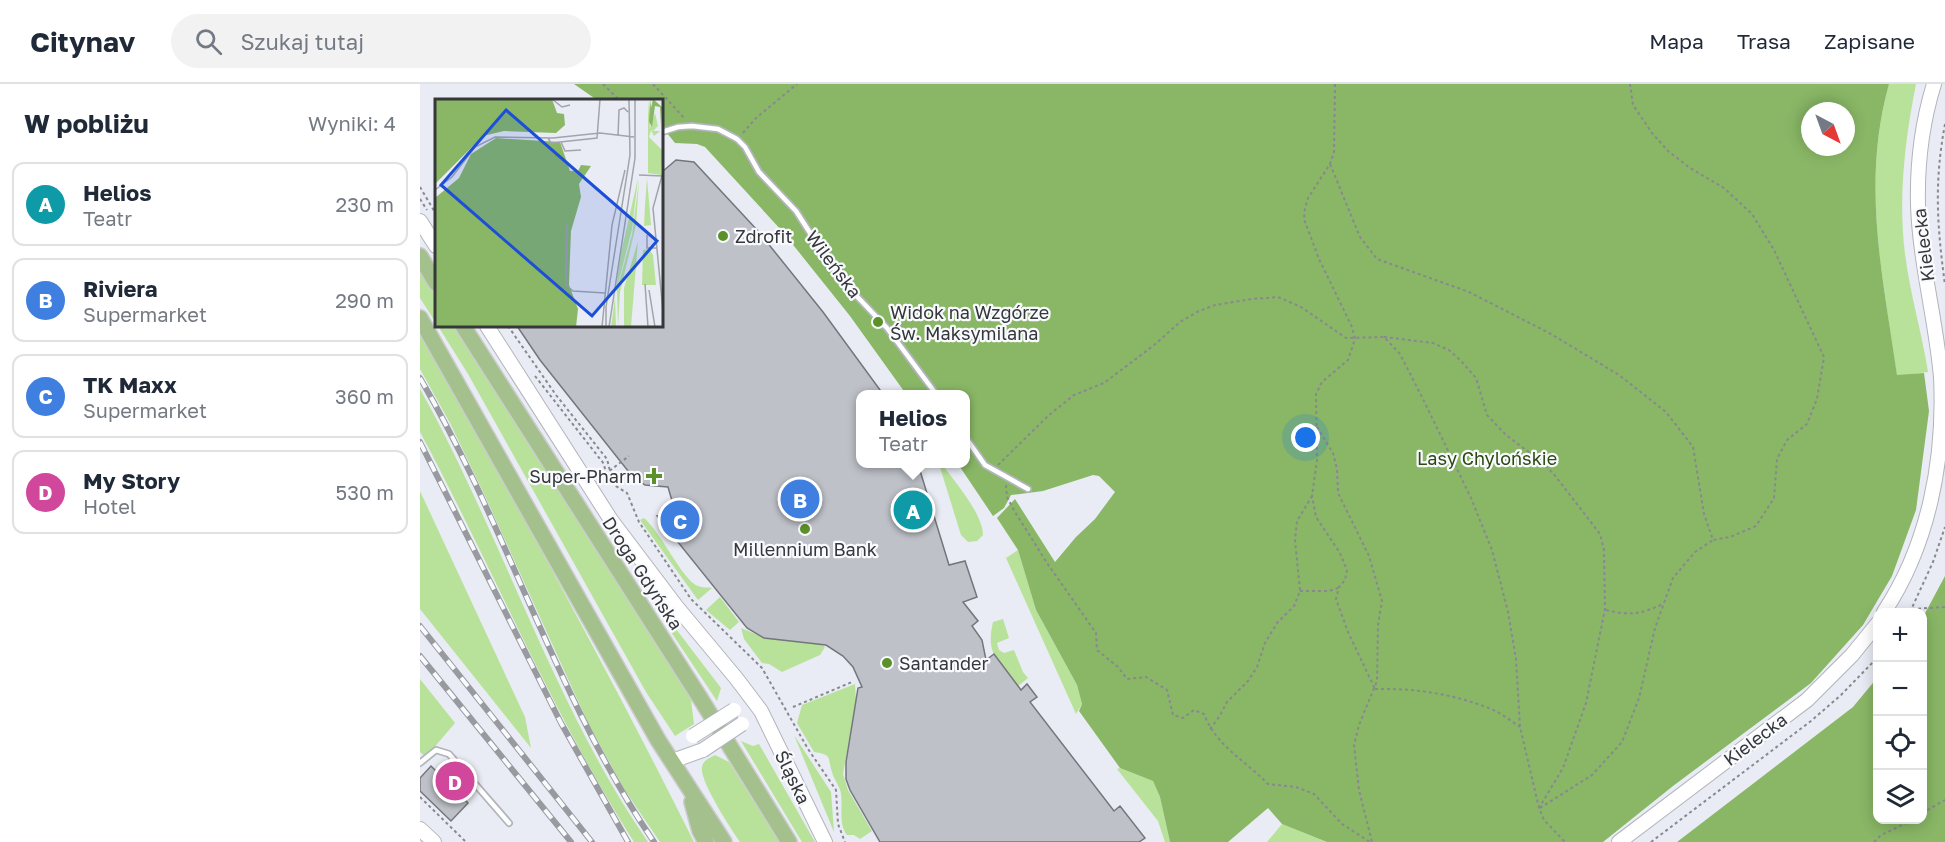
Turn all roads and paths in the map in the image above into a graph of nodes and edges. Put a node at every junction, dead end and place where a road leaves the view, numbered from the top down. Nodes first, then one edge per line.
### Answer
1 (603, 84) edge
2 (653, 84) edge
3 (796, 84) edge
4 (1335, 84) edge
5 (1630, 84) edge
6 (1934, 84) edge
7 (618, 99) edge
8 (1945, 124) edge
9 (692, 126) junction
10 (663, 132) edge
11 (737, 139) junction
12 (1330, 164) junction
13 (420, 187) edge
14 (435, 212) edge
15 (420, 221) edge
16 (435, 244) edge
17 (420, 256) edge
18 (435, 281) edge
19 (1945, 285) edge
20 (420, 318) edge
21 (464, 327) edge
22 (487, 327) edge
23 (503, 327) edge
24 (509, 327) edge
25 (508, 334) dead end
26 (1384, 337) junction
27 (1355, 339) junction
28 (533, 373) dead end
29 (933, 390) edge
30 (1316, 426) junction
31 (970, 444) edge
32 (629, 456) dead end
33 (995, 469) junction
34 (610, 471) junction
35 (606, 474) junction
36 (1006, 476) junction
37 (600, 478) dead end
38 (1028, 489) dead end
39 (1312, 496) junction
40 (1945, 527) edge
41 (1713, 540) junction
42 (1339, 587) junction
43 (1300, 591) junction
44 (1663, 604) junction
45 (1945, 607) edge
46 (1886, 608) edge
47 (1912, 608) edge
48 (1927, 608) edge
49 (1605, 609) junction
50 (1873, 629) edge
51 (1873, 662) edge
52 (852, 682) dead end
53 (1375, 689) junction
54 (752, 698) junction
55 (793, 707) dead end
56 (761, 711) junction
57 (1520, 727) junction
58 (1210, 729) junction
59 (672, 761) junction
60 (420, 763) edge
61 (689, 791) junction
62 (420, 797) edge
63 (1945, 800) edge
64 (1539, 808) junction
65 (1927, 811) edge
66 (509, 823) dead end
67 (1903, 824) edge
68 (420, 829) edge
69 (434, 842) edge
70 (466, 842) edge
71 (705, 842) edge
72 (724, 842) edge
73 (789, 842) edge
74 (825, 842) edge
75 (845, 842) edge
76 (1371, 842) edge
77 (1565, 842) edge
78 (1619, 842) edge
79 (1651, 842) edge
80 (1874, 842) edge

1 - 7 path
2 - 9 path
3 - 11 path
4 - 12 path
5 - 41 path
6 - 46 main road, Kielecka
8 - 19 path
9 - 10 lane
9 - 11 lane
11 - 29 lane, Wileńska
12 - 27 path
12 - 41 path
13 - 14 path
15 - 16 main road
17 - 18 main road
20 - 59 main road
21 - 73 main road, Droga Gdyńska
22 - 54 main road, Śląska
23 - 25 path
24 - 34 path
26 - 27 path
26 - 49 path
26 - 57 path
27 - 30 path
27 - 33 path
28 - 35 path
30 - 39 path
30 - 53 path
31 - 33 lane
32 - 34 path
33 - 36 lane
34 - 35 path
35 - 37 path
35 - 75 path
36 - 38 lane
36 - 58 path
39 - 42 path
39 - 43 path
40 - 47 path
41 - 44 path
42 - 43 path
42 - 53 path
43 - 58 path
44 - 49 path
44 - 64 path
45 - 48 path
49 - 64 path
50 - 78 main road, Kielecka
51 - 79 path
52 - 55 path
53 - 57 path
53 - 76 path
54 - 56 main road, Śląska
54 - 59 main road, bridge
56 - 59 main road, bridge
56 - 74 main road, Śląska
57 - 64 path
58 - 76 path
59 - 61 main road
60 - 66 lane
61 - 71 main road
61 - 72 main road
62 - 70 path
63 - 65 path
64 - 77 path
67 - 80 path
68 - 69 main road

